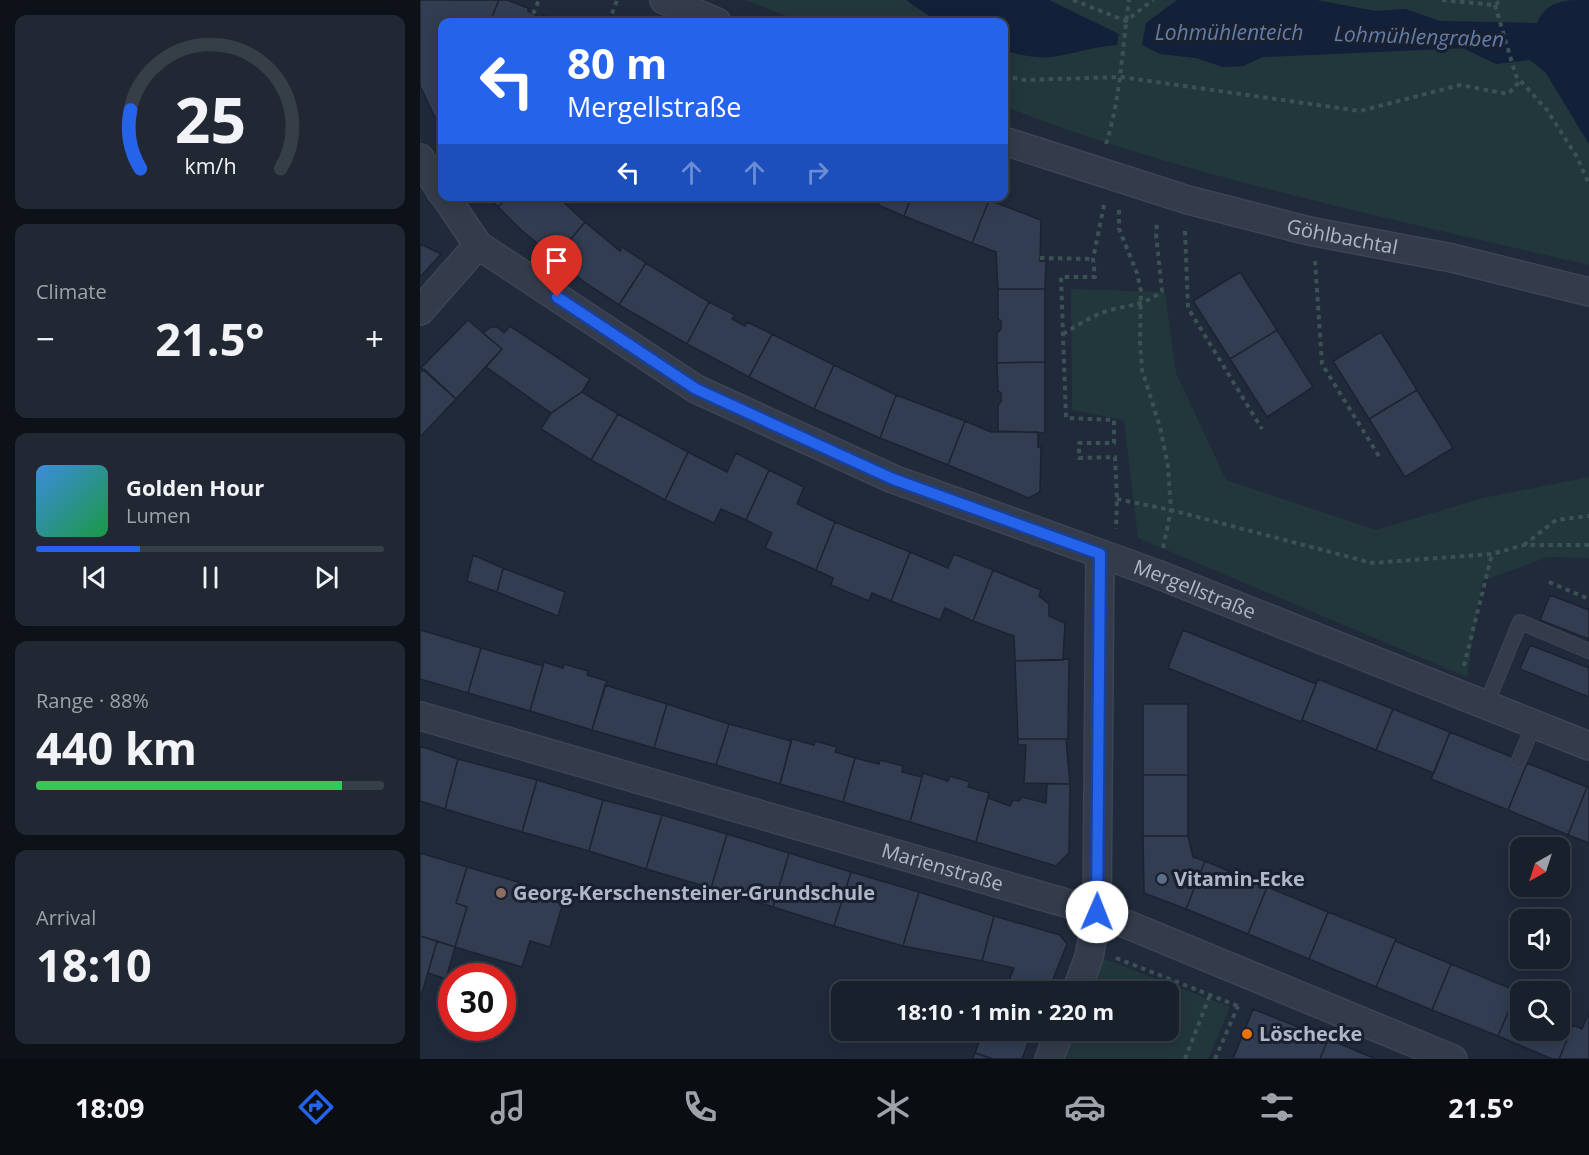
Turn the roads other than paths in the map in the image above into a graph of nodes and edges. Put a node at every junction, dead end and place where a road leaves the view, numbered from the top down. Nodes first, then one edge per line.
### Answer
1 (664, 0) edge
2 (707, 18) edge
3 (1008, 142) edge
4 (420, 158) edge
5 (438, 186) edge
6 (448, 201) edge
7 (478, 245) junction
8 (1589, 292) edge
9 (420, 311) edge
10 (1100, 554) junction
11 (1589, 651) edge
12 (1486, 705) junction
13 (420, 716) edge
14 (1534, 724) junction
15 (1589, 746) edge
16 (1519, 760) dead end
17 (1097, 912) junction
18 (1080, 981) edge
19 (1056, 1041) edge
20 (1049, 1059) edge
21 (1453, 1059) edge

1 - 2 street
3 - 8 street, Göhlbachtal
4 - 5 street, Mergellstraße
6 - 7 street, Mergellstraße
7 - 9 street
7 - 10 street, Mergellstraße
10 - 12 street, Mergellstraße
10 - 17 street
11 - 12 lane
12 - 14 street, Mergellstraße
13 - 17 street, Marienstraße
14 - 15 street, Mergellstraße
14 - 16 lane
17 - 18 street
17 - 21 street, Marienstraße
19 - 20 street

